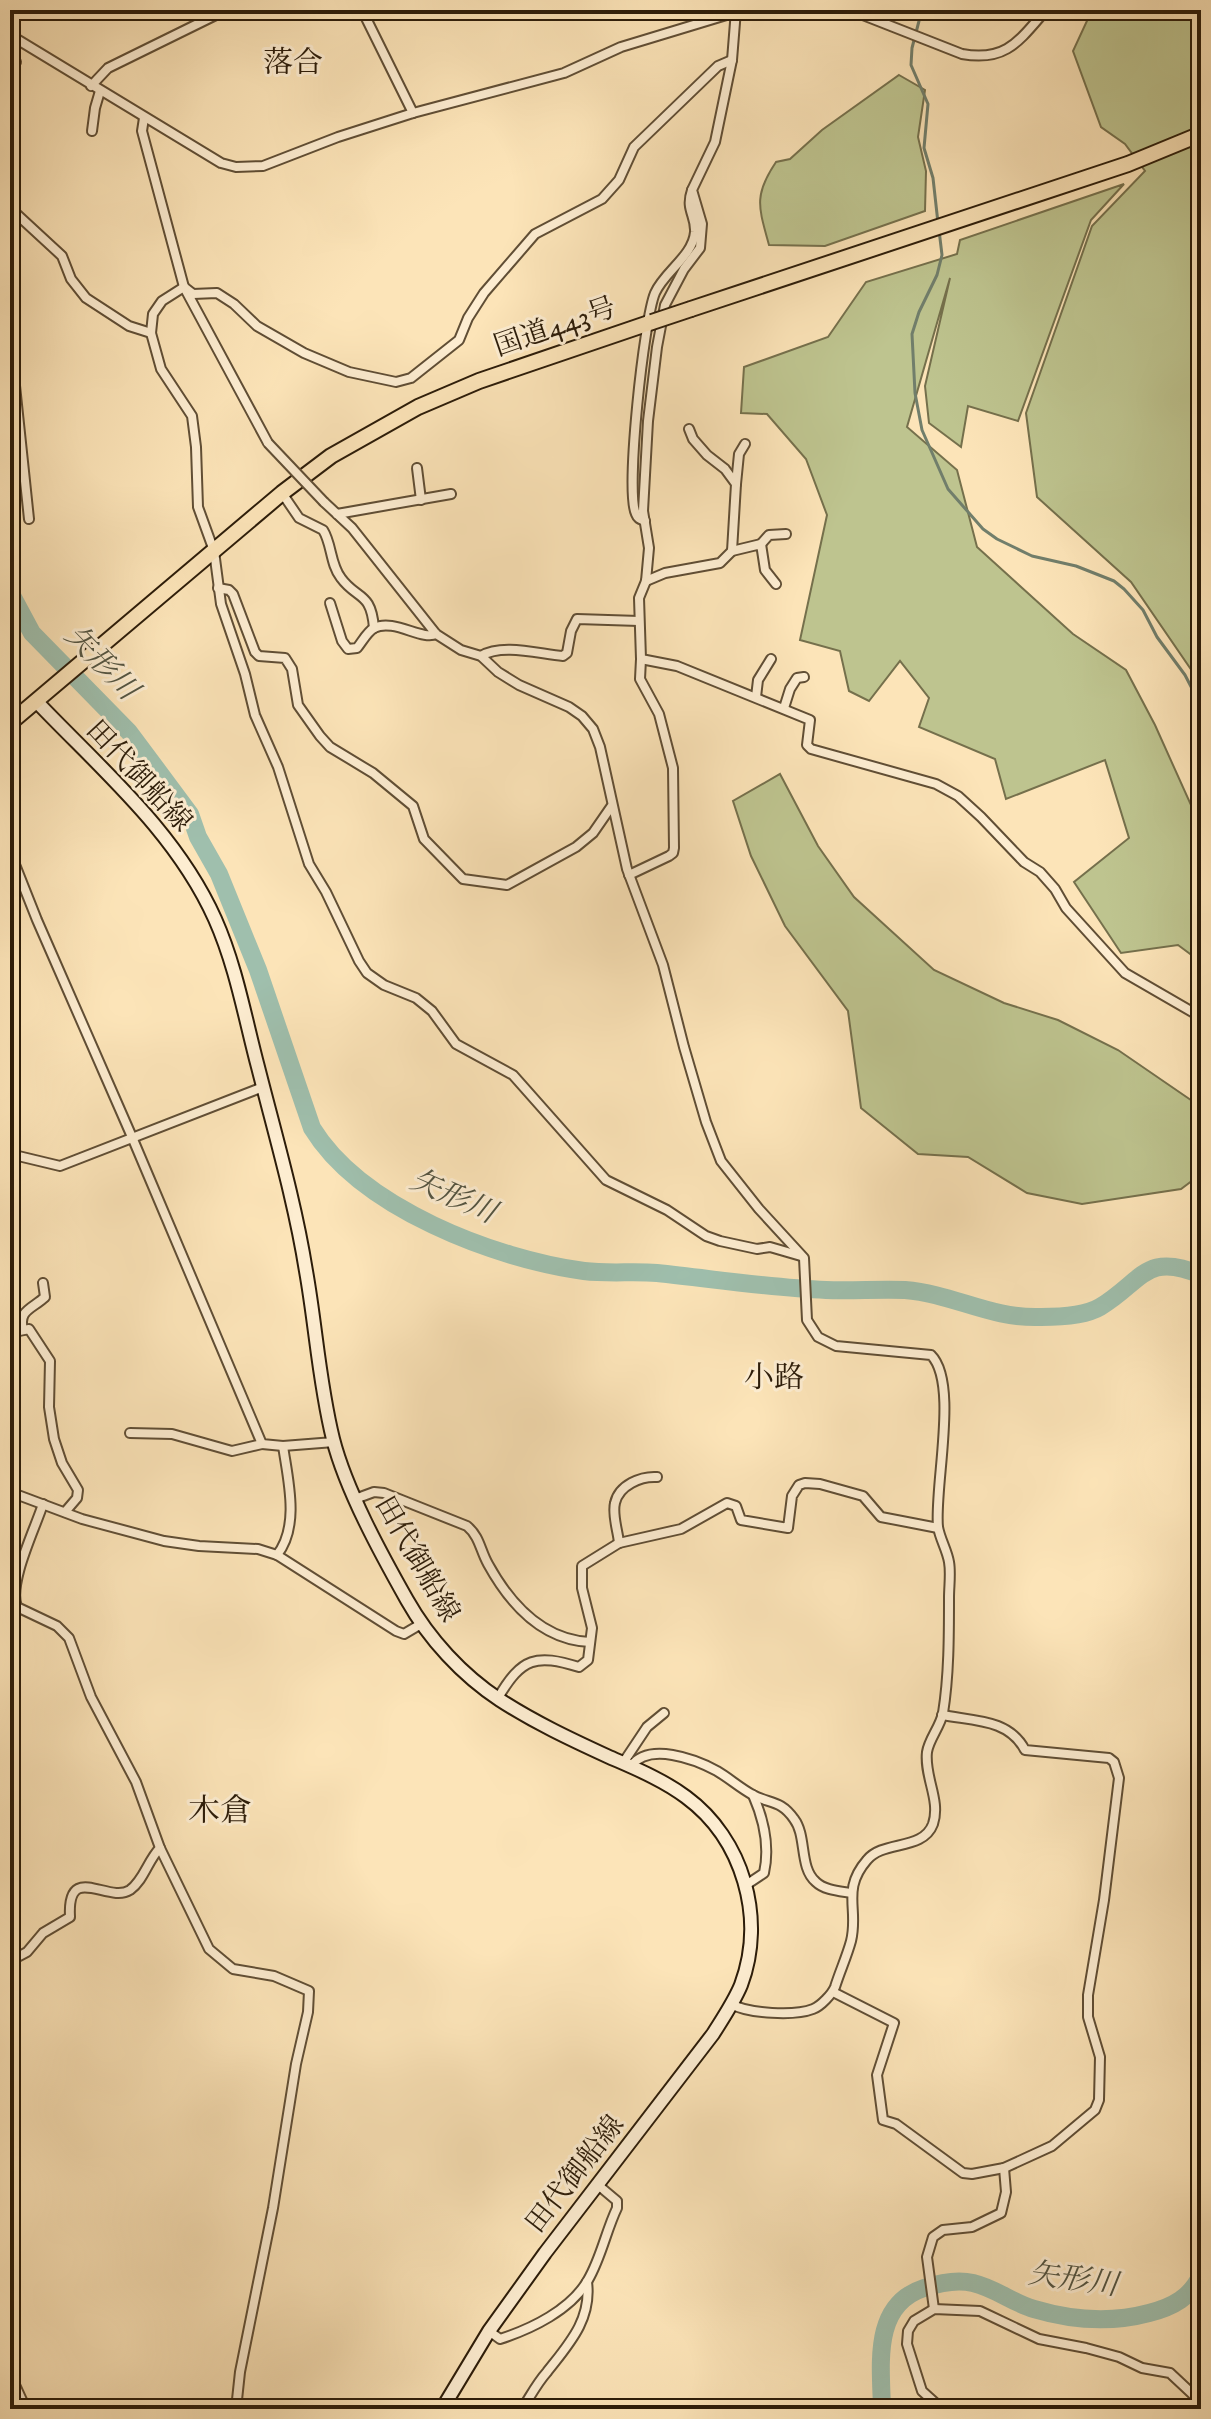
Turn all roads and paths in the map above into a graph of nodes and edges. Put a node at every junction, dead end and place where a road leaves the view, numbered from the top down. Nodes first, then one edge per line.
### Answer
1 (226, 10) edge
2 (362, 10) edge
3 (850, 10) edge
4 (1046, 10) edge
5 (739, 11) edge
6 (10, 35) edge
7 (732, 60) junction
8 (91, 86) junction
9 (100, 91) junction
10 (413, 113) junction
11 (144, 118) junction
12 (92, 131) dead end
13 (1201, 134) edge
14 (692, 190) junction
15 (10, 208) edge
16 (184, 287) junction
17 (650, 323) junction
18 (151, 333) junction
19 (10, 338) edge
20 (689, 429) dead end
21 (745, 444) dead end
22 (417, 468) dead end
23 (736, 484) junction
24 (282, 493) junction
25 (451, 494) dead end
26 (421, 500) junction
27 (337, 514) junction
28 (29, 519) dead end
29 (645, 521) junction
30 (786, 534) dead end
31 (761, 544) junction
32 (214, 551) junction
33 (732, 551) junction
34 (646, 581) junction
35 (776, 584) dead end
36 (218, 588) junction
37 (330, 603) dead end
38 (639, 621) junction
39 (374, 628) junction
40 (436, 634) junction
41 (481, 656) junction
42 (641, 659) junction
43 (771, 659) dead end
44 (804, 677) dead end
45 (756, 697) junction
46 (37, 702) junction
47 (784, 708) junction
48 (10, 723) edge
49 (611, 806) junction
50 (10, 852) edge
51 (629, 875) junction
52 (1201, 1017) edge
53 (263, 1087) junction
54 (132, 1137) junction
55 (10, 1154) edge
56 (801, 1256) junction
57 (43, 1283) dead end
58 (23, 1330) junction
59 (10, 1333) edge
60 (130, 1433) dead end
61 (334, 1442) junction
62 (262, 1444) junction
63 (283, 1446) junction
64 (657, 1477) dead end
65 (10, 1492) edge
66 (355, 1499) junction
67 (43, 1504) junction
68 (65, 1512) junction
69 (938, 1528) junction
70 (619, 1543) junction
71 (277, 1555) junction
72 (421, 1624) junction
73 (590, 1642) junction
74 (498, 1698) junction
75 (664, 1713) dead end
76 (942, 1715) junction
77 (627, 1765) junction
78 (753, 1795) junction
79 (160, 1848) junction
80 (746, 1885) junction
81 (851, 1893) junction
82 (10, 1961) edge
83 (833, 1992) junction
84 (731, 2004) junction
85 (1004, 2168) junction
86 (598, 2185) junction
87 (587, 2282) junction
88 (934, 2309) junction
89 (489, 2331) junction
90 (10, 2374) edge
91 (1201, 2402) edge
92 (26, 2409) edge
93 (236, 2409) edge
94 (442, 2409) edge
95 (522, 2409) edge
96 (942, 2409) edge

1 - 8 street
2 - 10 street
3 - 4 street
5 - 7 street
5 - 10 street
6 - 8 street
7 - 14 street
7 - 16 street
8 - 9 street
9 - 11 street
9 - 12 street
10 - 11 street
11 - 16 street
13 - 17 highway, 国道443号, bridge
14 - 17 street
14 - 29 street
15 - 18 street
16 - 18 street
16 - 27 street, bridge
17 - 24 highway, 国道443号
17 - 29 street
18 - 32 street
19 - 28 street
20 - 23 street
21 - 23 street
22 - 26 street
23 - 33 street
24 - 32 highway, 国道443号
24 - 39 street
25 - 26 street
26 - 27 street
27 - 40 street
29 - 34 street
30 - 31 street
31 - 33 street
31 - 35 street
32 - 36 street
32 - 46 highway, 国道443号
33 - 34 street
34 - 38 street
36 - 49 street
36 - 56 street
37 - 39 street
38 - 41 street
38 - 42 street
39 - 40 street
40 - 41 street
41 - 49 street
42 - 45 street
42 - 51 street
43 - 45 street
44 - 47 street
45 - 47 street
46 - 48 highway, 国道443号
46 - 53 main road, 田代御船線
47 - 52 street
49 - 51 street
50 - 54 street
51 - 56 street
53 - 54 street
53 - 61 main road, 田代御船線
54 - 55 street
54 - 62 street
56 - 69 street
57 - 58 street
58 - 59 street
58 - 68 street
60 - 62 street
61 - 63 street
61 - 66 main road, 田代御船線
62 - 63 street
63 - 71 street
64 - 70 street
65 - 67 street
66 - 72 main road, 田代御船線
66 - 73 street
67 - 68 street
67 - 79 street
68 - 71 street
69 - 70 street
69 - 76 street
70 - 73 street
71 - 72 street
72 - 74 main road, 田代御船線
73 - 74 street
74 - 77 main road, 田代御船線
75 - 77 street
76 - 81 street
76 - 85 street
77 - 78 street
77 - 80 main road, 田代御船線
78 - 80 street
78 - 81 street
79 - 82 street
79 - 93 street
80 - 84 main road, 田代御船線
81 - 83 street
83 - 84 street
83 - 85 street
84 - 86 main road, 田代御船線
85 - 88 street
86 - 87 street
86 - 89 main road, 田代御船線
87 - 89 street
87 - 95 street
88 - 91 street
88 - 96 street
89 - 94 main road, 田代御船線
90 - 92 street

